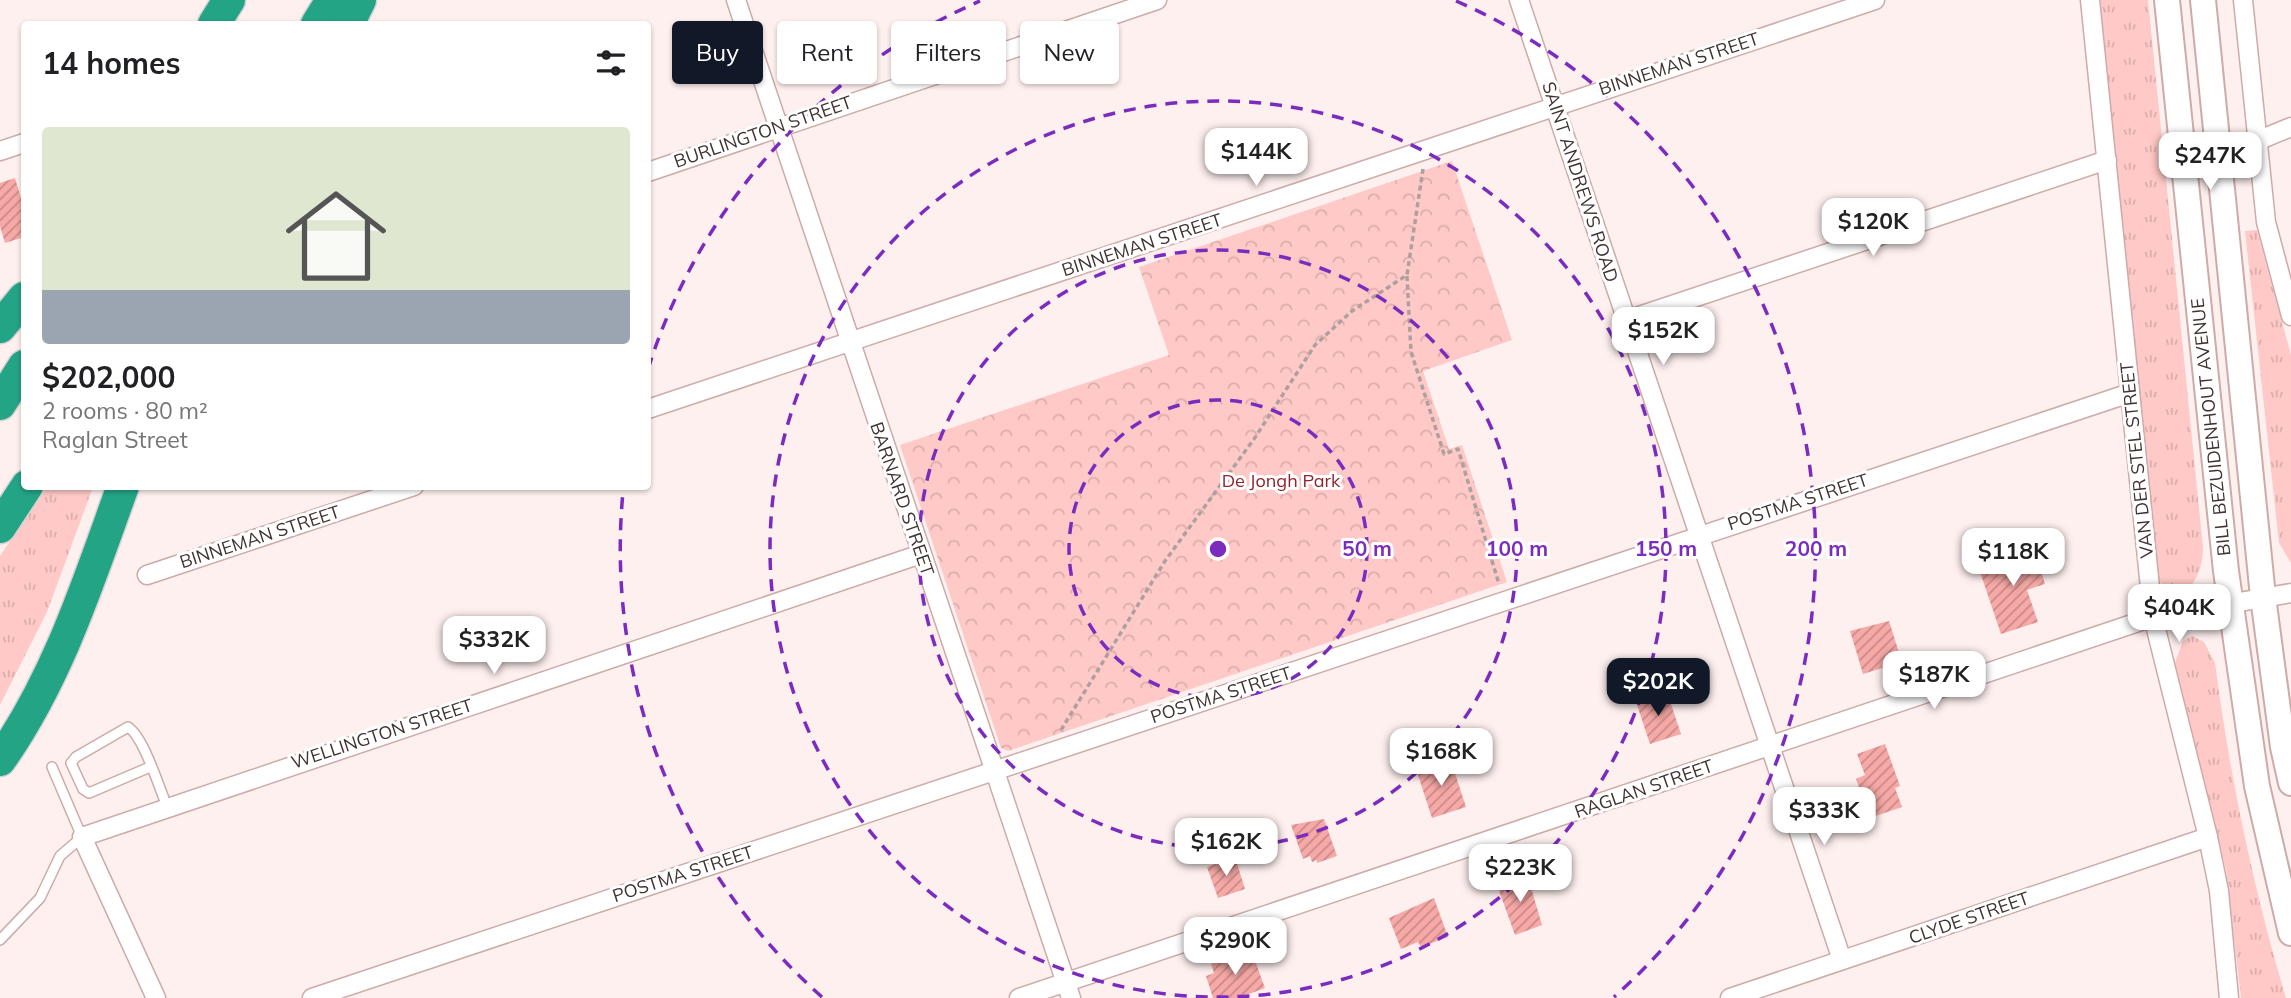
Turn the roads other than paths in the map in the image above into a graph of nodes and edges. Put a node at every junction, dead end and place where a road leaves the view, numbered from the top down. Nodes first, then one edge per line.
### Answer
1 (229, 0) edge
2 (250, 0) edge
3 (332, 0) edge
4 (360, 0) edge
5 (736, 0) edge
6 (1157, 0) edge
7 (1519, 0) edge
8 (1875, 0) edge
9 (2090, 0) edge
10 (2167, 0) edge
11 (2203, 0) edge
12 (2243, 0) edge
13 (216, 21) edge
14 (238, 21) edge
15 (319, 21) edge
16 (350, 21) edge
17 (1555, 105) junction
18 (778, 127) junction
19 (2291, 127) edge
20 (2257, 141) junction
21 (21, 143) edge
22 (0, 151) edge
23 (2107, 160) junction
24 (651, 171) edge
25 (21, 302) edge
26 (2291, 316) edge
27 (1626, 320) junction
28 (0, 327) edge
29 (850, 342) junction
30 (21, 371) edge
31 (2130, 393) junction
32 (0, 404) edge
33 (651, 408) edge
34 (24, 490) edge
35 (122, 490) edge
36 (402, 490) edge
37 (0, 527) edge
38 (1699, 535) junction
39 (921, 554) junction
40 (147, 575) dead end
41 (2291, 593) edge
42 (2263, 597) junction
43 (2231, 602) junction
44 (2153, 617) junction
45 (1770, 746) junction
46 (0, 760) edge
47 (52, 767) dead end
48 (150, 767) junction
49 (993, 771) junction
50 (2291, 783) edge
51 (167, 806) junction
52 (82, 837) junction
53 (2208, 837) junction
54 (2291, 933) edge
55 (0, 940) edge
56 (1842, 960) junction
57 (1068, 990) edge
58 (156, 998) edge
59 (312, 998) edge
60 (1020, 998) edge
61 (1730, 998) edge
62 (2229, 998) edge

1 - 13 highway
2 - 14 highway
3 - 15 highway
4 - 16 highway
5 - 18 street, BARNARD STREET
6 - 18 street, BURLINGTON STREET
7 - 17 street, SAINT ANDREWS ROAD
8 - 17 street, BINNEMAN STREET
9 - 23 street, VAN DER STEL STREET
10 - 43 main road, BILL BEZUIDENHOUT AVENUE
11 - 42 main road, BILL BEZUIDENHOUT AVENUE
12 - 20 street
17 - 27 street, SAINT ANDREWS ROAD
17 - 29 street, BINNEMAN STREET
18 - 24 street, BURLINGTON STREET
18 - 29 street, BARNARD STREET
19 - 20 street
20 - 26 street
21 - 22 street
23 - 27 street
23 - 31 street, VAN DER STEL STREET
25 - 28 highway
27 - 38 street, SAINT ANDREWS ROAD
29 - 33 street, BINNEMAN STREET
29 - 39 street, BARNARD STREET
30 - 32 highway
31 - 38 street, POSTMA STREET
31 - 44 street, VAN DER STEL STREET
34 - 37 highway
35 - 46 highway
36 - 40 street, BINNEMAN STREET
38 - 45 street, SAINT ANDREWS ROAD
38 - 49 street, POSTMA STREET
39 - 49 street, BARNARD STREET
39 - 51 street, WELLINGTON STREET
41 - 42 street, RAGLAN STREET
42 - 43 street, RAGLAN STREET
42 - 50 main road, BILL BEZUIDENHOUT AVENUE
43 - 44 street, RAGLAN STREET
43 - 54 main road, BILL BEZUIDENHOUT AVENUE
44 - 45 street, RAGLAN STREET
44 - 53 street, VAN DER STEL STREET
45 - 56 street, SAINT ANDREWS ROAD
45 - 57 street, RAGLAN STREET
47 - 52 lane
48 - 48 lane
48 - 51 lane
49 - 57 street, BARNARD STREET
49 - 59 street, POSTMA STREET
51 - 52 street, WELLINGTON STREET
52 - 55 lane
52 - 58 street
53 - 56 street, CLYDE STREET
53 - 62 street, VAN DER STEL STREET
56 - 61 street, CLYDE STREET
57 - 60 street, RAGLAN STREET

